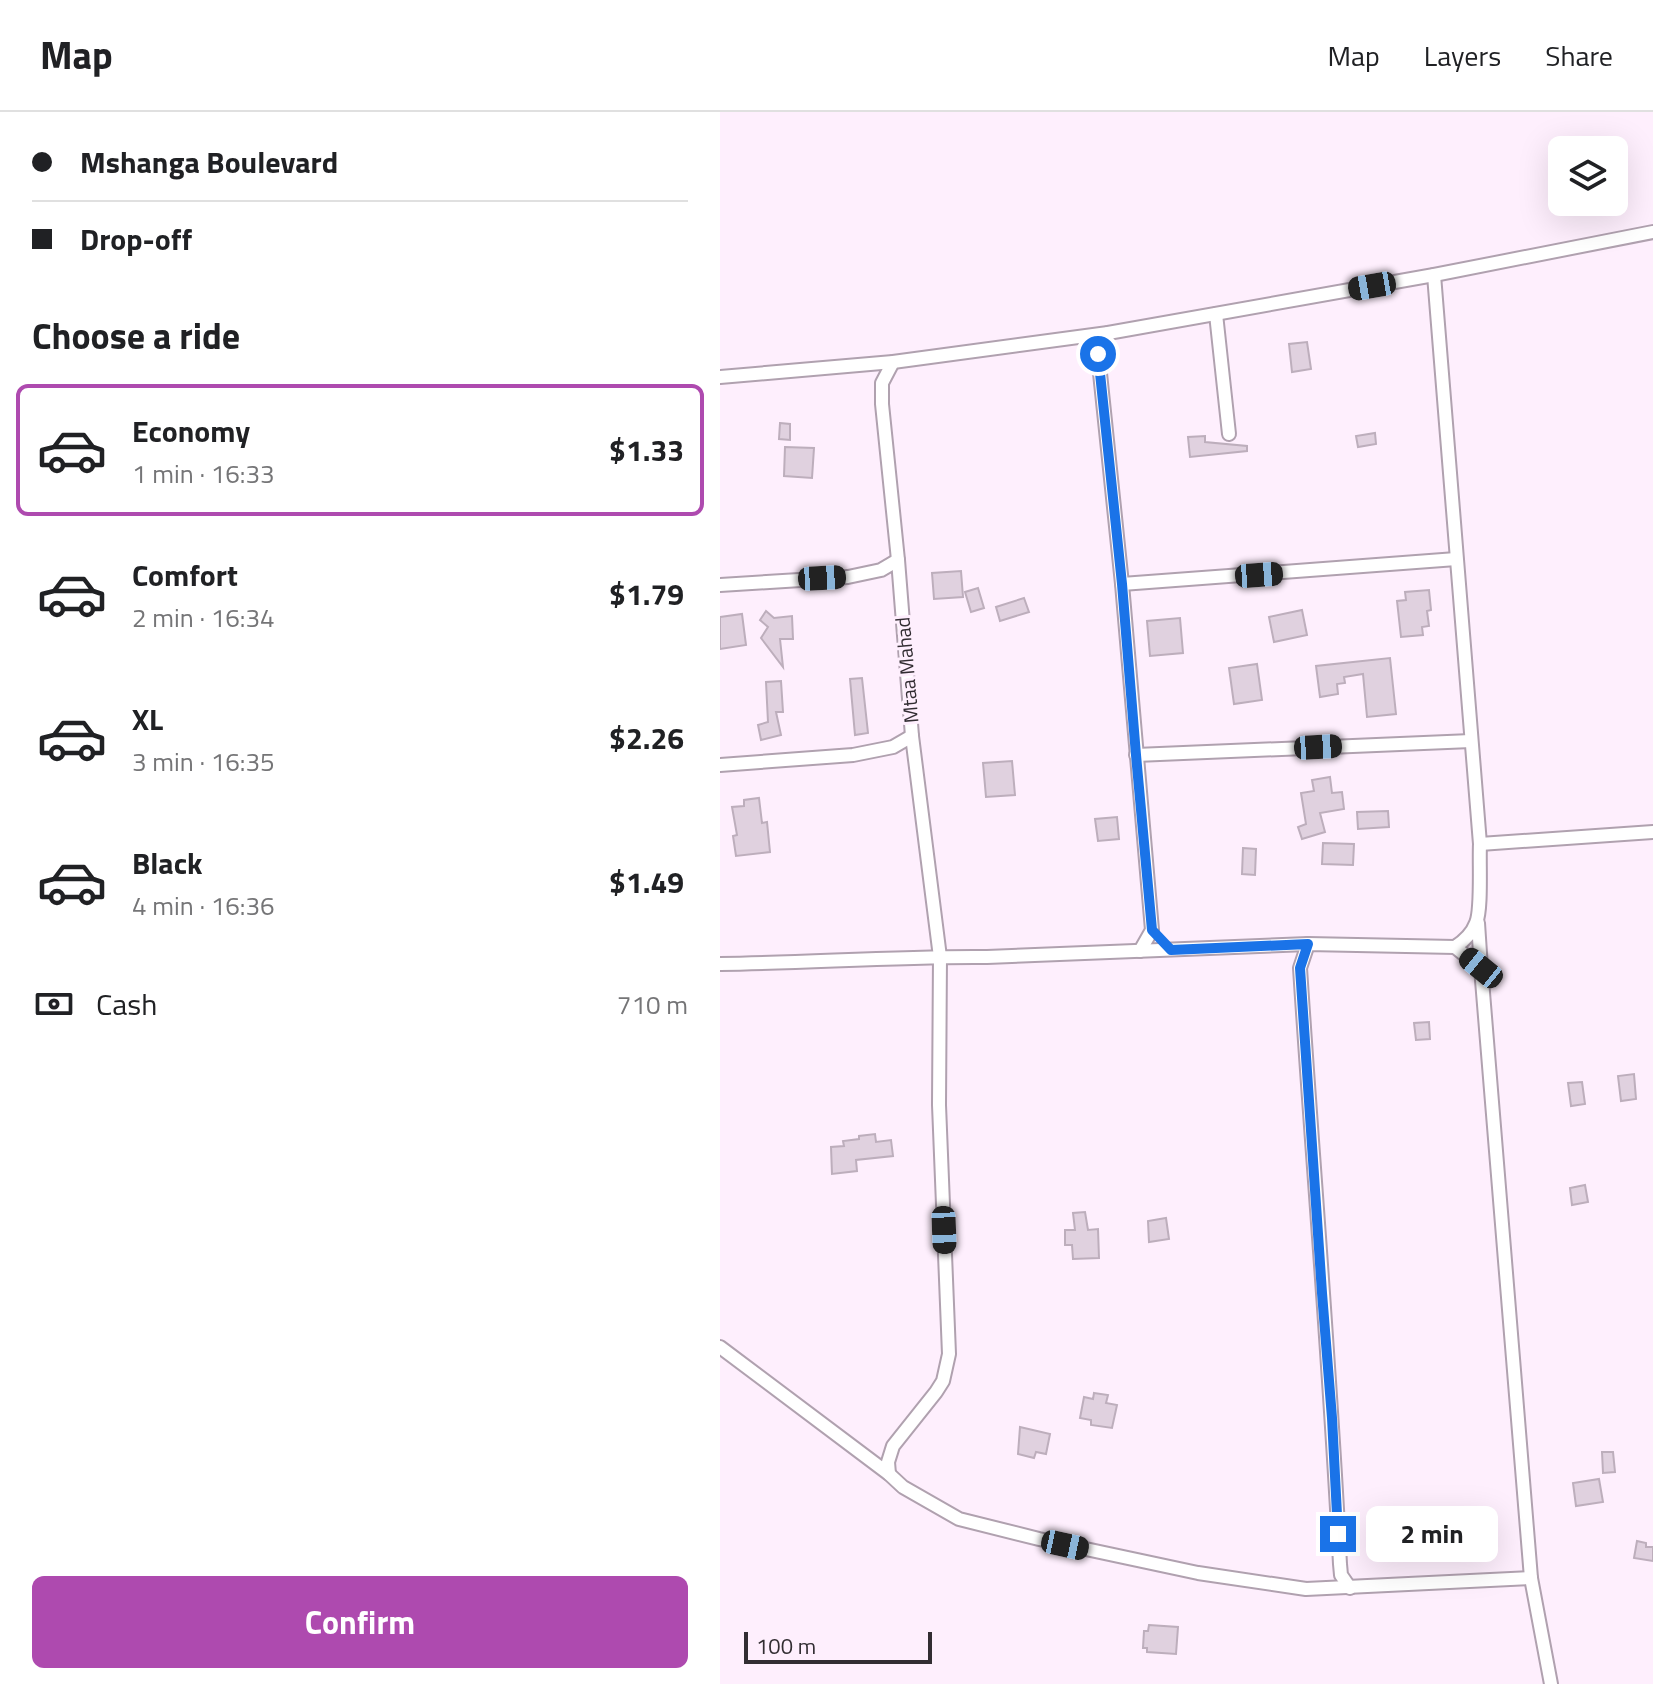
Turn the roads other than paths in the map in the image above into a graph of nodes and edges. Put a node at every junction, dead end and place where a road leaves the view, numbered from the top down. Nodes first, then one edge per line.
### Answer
1 (1653, 232) edge
2 (1434, 275) junction
3 (1216, 314) junction
4 (1108, 333) junction
5 (1071, 337) junction
6 (1098, 354) junction
7 (893, 362) junction
8 (860, 365) junction
9 (723, 372) edge
10 (882, 383) junction
11 (1229, 434) dead end
12 (1456, 559) junction
13 (898, 560) junction
14 (1122, 584) junction
15 (720, 585) edge
16 (912, 736) junction
17 (1471, 741) junction
18 (1136, 755) junction
19 (720, 765) edge
20 (1653, 832) edge
21 (1480, 844) junction
22 (1478, 920) junction
23 (1152, 930) junction
24 (1308, 944) junction
25 (1455, 947) junction
26 (1171, 950) junction
27 (1140, 951) junction
28 (940, 957) junction
29 (720, 964) edge
30 (1481, 968) junction
31 (720, 1347) edge
32 (889, 1474) junction
33 (1531, 1578) junction
34 (1350, 1588) junction
35 (1551, 1684) edge

1 - 2 street
2 - 3 street
2 - 12 street
3 - 4 street
3 - 11 street
4 - 5 street
4 - 6 street
5 - 6 street
5 - 7 street
6 - 14 street
7 - 8 street
7 - 10 street
8 - 9 street
8 - 10 street
10 - 13 street, Mtaa Mahad
12 - 14 street
12 - 17 street
13 - 15 street
13 - 16 street, Mtaa Mahad
14 - 18 street
16 - 19 street
16 - 28 street, Mtaa Mahad
17 - 18 street
17 - 21 street
18 - 23 street
20 - 21 street
21 - 22 street
22 - 25 street
22 - 30 street
23 - 26 street
23 - 27 street
24 - 25 street
24 - 26 street
24 - 34 street
25 - 30 street
26 - 27 street
27 - 28 street
28 - 29 street
28 - 32 street, Mtaa Mahad
30 - 33 street
31 - 32 street
32 - 34 street
33 - 34 street
33 - 35 street

